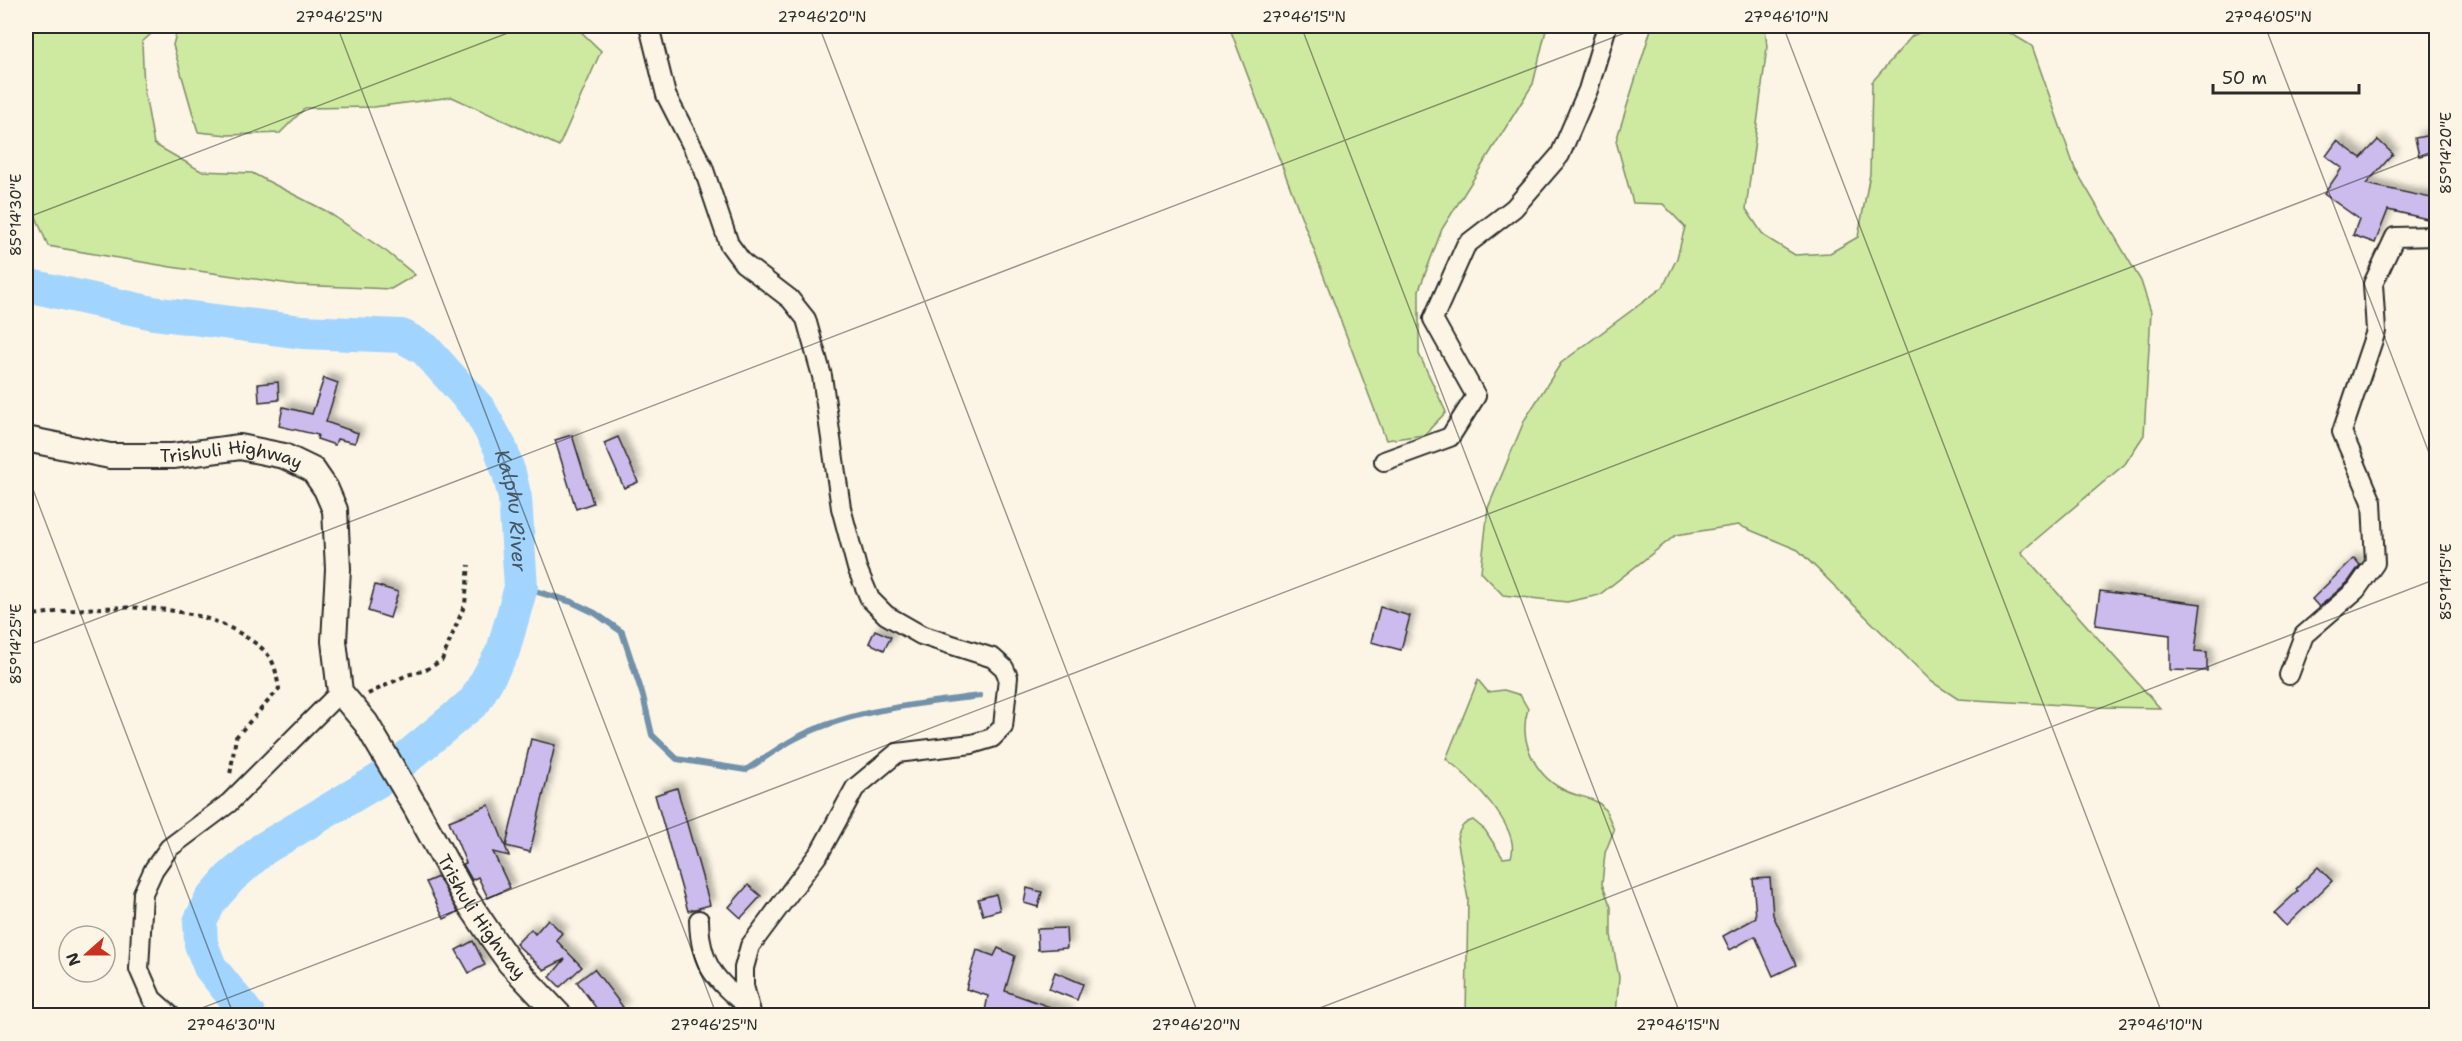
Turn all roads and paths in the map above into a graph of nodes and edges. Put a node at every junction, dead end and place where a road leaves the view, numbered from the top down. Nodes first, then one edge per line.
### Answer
1 (649, 26) edge
2 (1607, 26) edge
3 (2436, 236) edge
4 (26, 439) edge
5 (1384, 461) dead end
6 (468, 565) dead end
7 (26, 616) edge
8 (2289, 675) dead end
9 (353, 708) junction
10 (228, 803) junction
11 (699, 920) dead end
12 (751, 1012) edge
13 (171, 1016) edge
14 (560, 1016) edge

1 - 12 street
2 - 5 street
3 - 8 street
4 - 9 street, Trishuli Highway
6 - 9 path
7 - 10 path
9 - 10 street
9 - 14 street, Trishuli Highway
10 - 13 street
11 - 12 street

